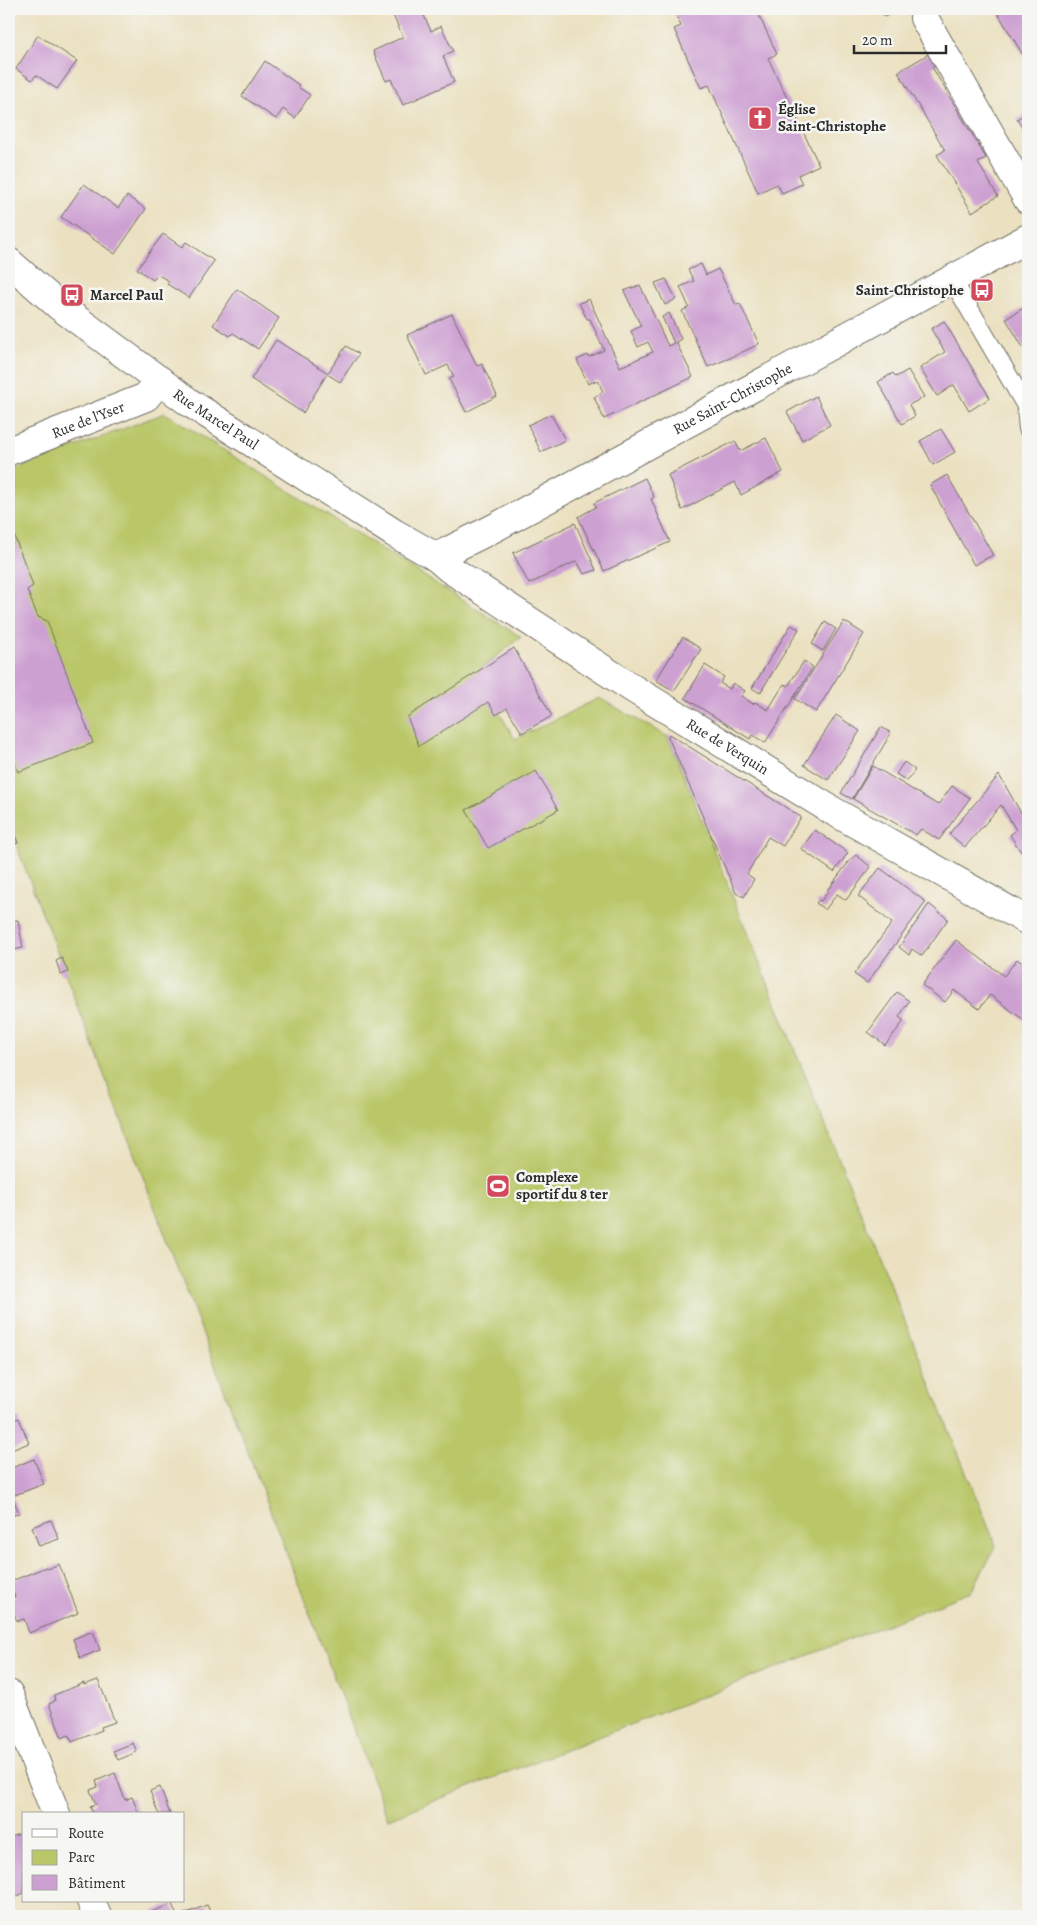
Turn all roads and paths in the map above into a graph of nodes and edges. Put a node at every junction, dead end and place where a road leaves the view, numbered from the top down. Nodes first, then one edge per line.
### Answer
1 (924, 18) dead end
2 (1028, 200) edge
3 (1028, 238) edge
4 (9, 262) edge
5 (952, 279) junction
6 (160, 380) junction
7 (1028, 430) edge
8 (9, 451) edge
9 (436, 557) junction
10 (1028, 922) edge
11 (9, 1694) edge
12 (17, 1737) edge
13 (55, 1812) edge
14 (91, 1902) edge
15 (97, 1916) edge

1 - 2 street
3 - 5 street, Rue Saint-Christophe
4 - 6 street, Rue Marcel Paul
5 - 7 lane
5 - 9 street, Rue Saint-Christophe
6 - 8 street, Rue de l'Yser
6 - 9 street, Rue Marcel Paul
9 - 10 street, Rue de Verquin
11 - 12 street
12 - 13 street
14 - 15 street

